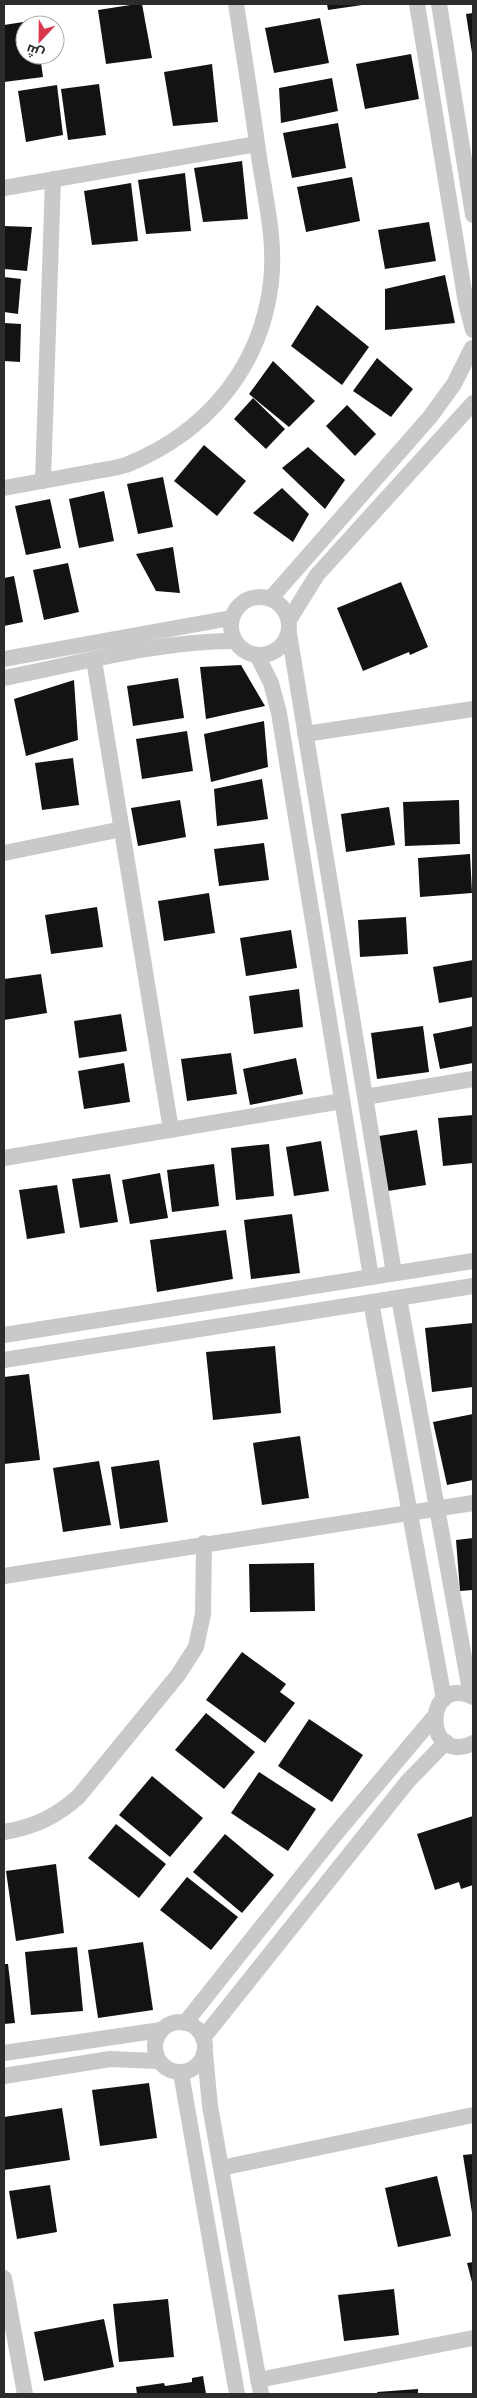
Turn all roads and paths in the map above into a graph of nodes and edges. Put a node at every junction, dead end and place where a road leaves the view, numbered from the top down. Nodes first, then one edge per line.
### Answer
1 (236, 4) edge
2 (417, 4) edge
3 (439, 4) edge
4 (257, 144) junction
5 (470, 175) edge
6 (53, 179) junction
7 (4, 188) edge
8 (473, 216) edge
9 (473, 330) edge
10 (473, 347) edge
11 (473, 403) edge
12 (43, 481) junction
13 (4, 488) edge
14 (271, 598) junction
15 (231, 618) junction
16 (289, 626) junction
17 (235, 641) junction
18 (257, 655) junction
19 (4, 659) edge
20 (94, 660) junction
21 (4, 678) edge
22 (473, 709) edge
23 (305, 734) junction
24 (122, 829) junction
25 (4, 853) edge
26 (473, 1079) edge
27 (365, 1097) junction
28 (342, 1101) junction
29 (171, 1130) junction
30 (4, 1158) edge
31 (473, 1261) edge
32 (384, 1275) junction
33 (473, 1286) edge
34 (396, 1298) junction
35 (371, 1302) junction
36 (125, 1316) junction
37 (4, 1335) edge
38 (128, 1340) junction
39 (4, 1360) edge
40 (473, 1503) edge
41 (437, 1509) junction
42 (410, 1513) junction
43 (204, 1543) junction
44 (4, 1576) edge
45 (472, 1697) edge
46 (444, 1699) junction
47 (434, 1717) junction
48 (446, 1742) junction
49 (473, 1743) edge
50 (4, 1832) edge
51 (333, 1837) junction
52 (350, 1853) junction
53 (186, 2023) junction
54 (161, 2030) junction
55 (204, 2046) junction
56 (4, 2053) edge
57 (158, 2061) junction
58 (181, 2073) junction
59 (4, 2076) edge
60 (473, 2115) edge
61 (221, 2168) junction
62 (4, 2285) edge
63 (473, 2338) edge
64 (260, 2387) edge
65 (25, 2394) edge
66 (236, 2394) edge

1 - 4 street
2 - 9 street
3 - 5 street
4 - 6 street
4 - 12 street
5 - 8 street
6 - 7 street
6 - 12 street
10 - 14 street
11 - 16 street
12 - 13 street
14 - 15 street
14 - 16 street
15 - 17 street
15 - 19 street
16 - 18 street
16 - 23 street
17 - 18 street
17 - 20 street
18 - 28 street
20 - 21 street
20 - 24 street
22 - 23 street
23 - 27 street
24 - 25 street
24 - 29 street
26 - 27 street
27 - 32 street
28 - 29 street
28 - 32 street
29 - 30 street
31 - 32 street
32 - 34 street
32 - 36 street
33 - 34 street
34 - 35 street
34 - 41 street
35 - 38 street
35 - 42 street
36 - 37 street
36 - 38 street
38 - 39 street
40 - 41 street
41 - 42 street
41 - 45 street
42 - 43 street
42 - 46 street
43 - 44 street
43 - 50 street
45 - 46 street
46 - 47 street
47 - 48 street
47 - 51 street
48 - 49 street
48 - 52 street
51 - 52 street
51 - 53 street
52 - 55 street
53 - 54 street
53 - 55 street
54 - 56 street
54 - 57 street
55 - 58 street
55 - 61 street
57 - 58 street
57 - 59 street
58 - 66 street
60 - 61 street
61 - 64 street
62 - 65 street
63 - 64 street

